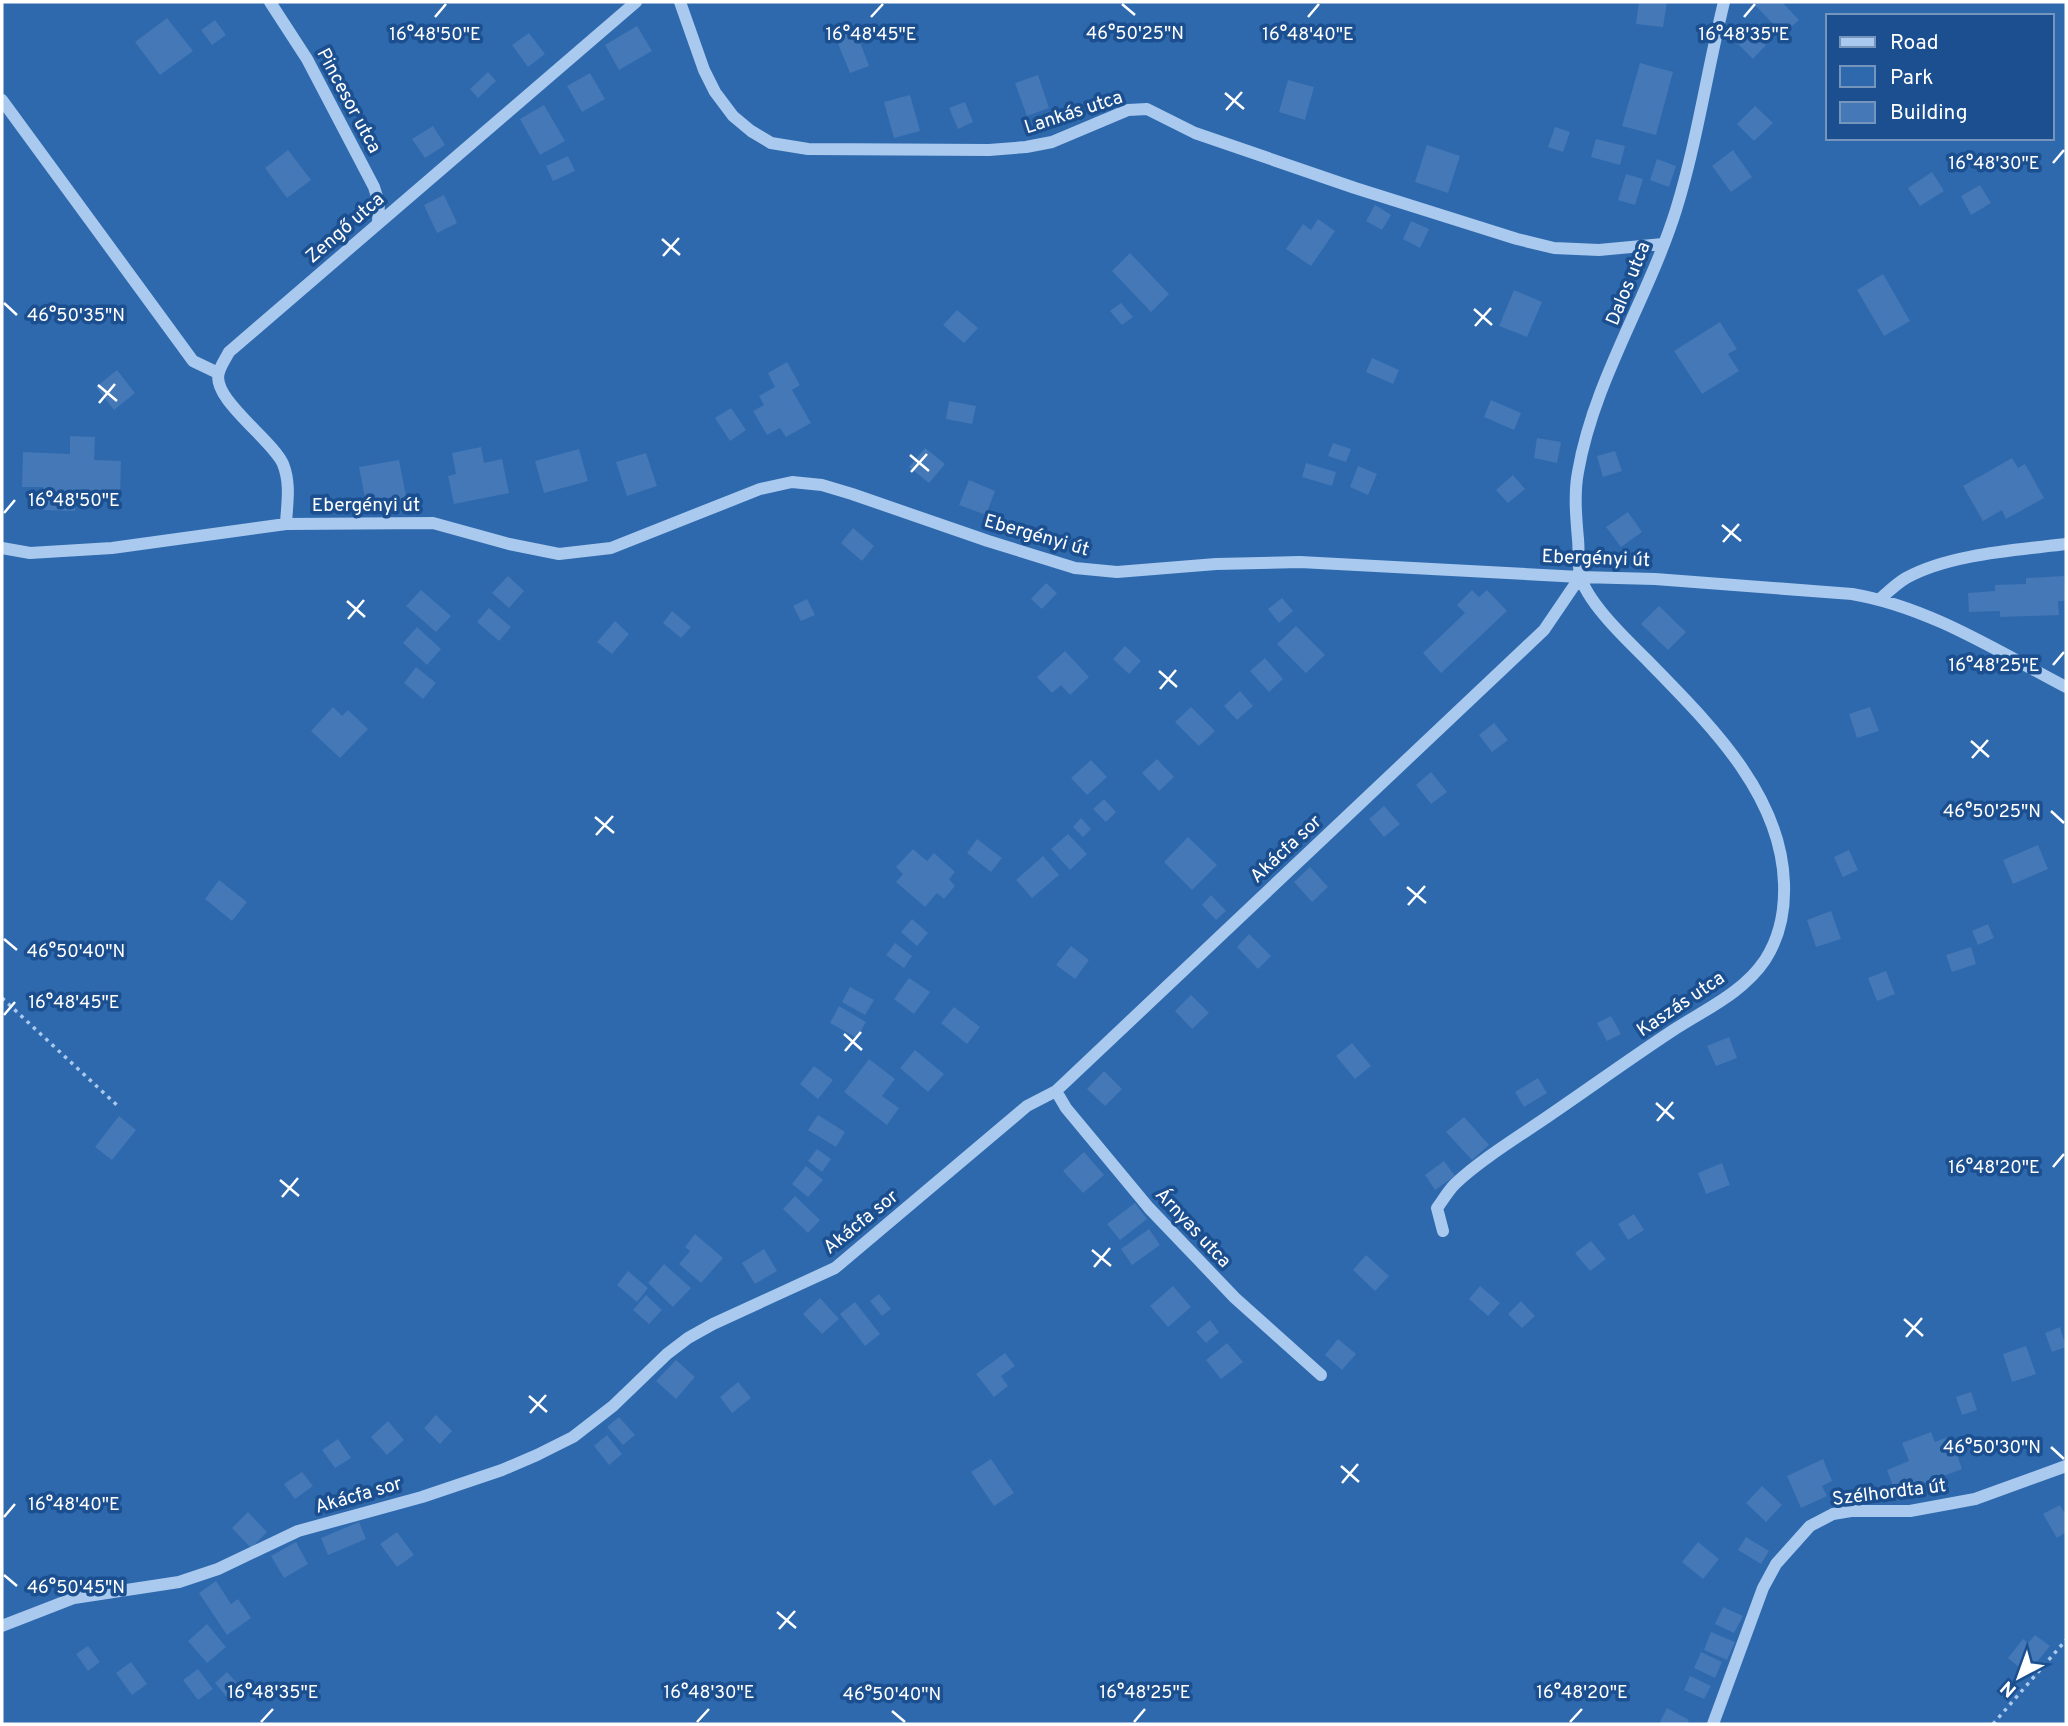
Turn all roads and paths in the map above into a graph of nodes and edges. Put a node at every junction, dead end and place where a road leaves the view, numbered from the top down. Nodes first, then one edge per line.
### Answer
1 (271, 2) edge
2 (636, 2) edge
3 (680, 2) edge
4 (1724, 2) edge
5 (2, 100) edge
6 (378, 222) junction
7 (1663, 244) junction
8 (218, 373) junction
9 (286, 524) junction
10 (2066, 544) edge
11 (2, 548) edge
12 (1580, 578) junction
13 (1880, 599) junction
14 (2066, 687) edge
15 (2, 998) edge
16 (1056, 1091) junction
17 (120, 1108) dead end
18 (1443, 1231) dead end
19 (1321, 1374) dead end
20 (2066, 1466) edge
21 (2, 1626) edge
22 (2066, 1640) edge
23 (1713, 1724) edge
24 (1993, 1724) edge

1 - 6 street, Pincesor utca
2 - 6 street, Zengő utca
3 - 7 street, Lankás utca
4 - 7 street, Dalos utca
5 - 8 street
6 - 8 street, Zengő utca
7 - 12 street, Dalos utca
8 - 9 street
9 - 11 street, Ebergényi út
9 - 12 street, Ebergényi út
10 - 13 street
12 - 13 street, Ebergényi út
12 - 16 street, Akácfa sor
12 - 18 street, Kaszás utca
13 - 14 street, Ebergényi út
15 - 17 path
16 - 19 street, Árnyas utca
16 - 21 street, Akácfa sor
20 - 23 street, Szélhordta út
22 - 24 path

